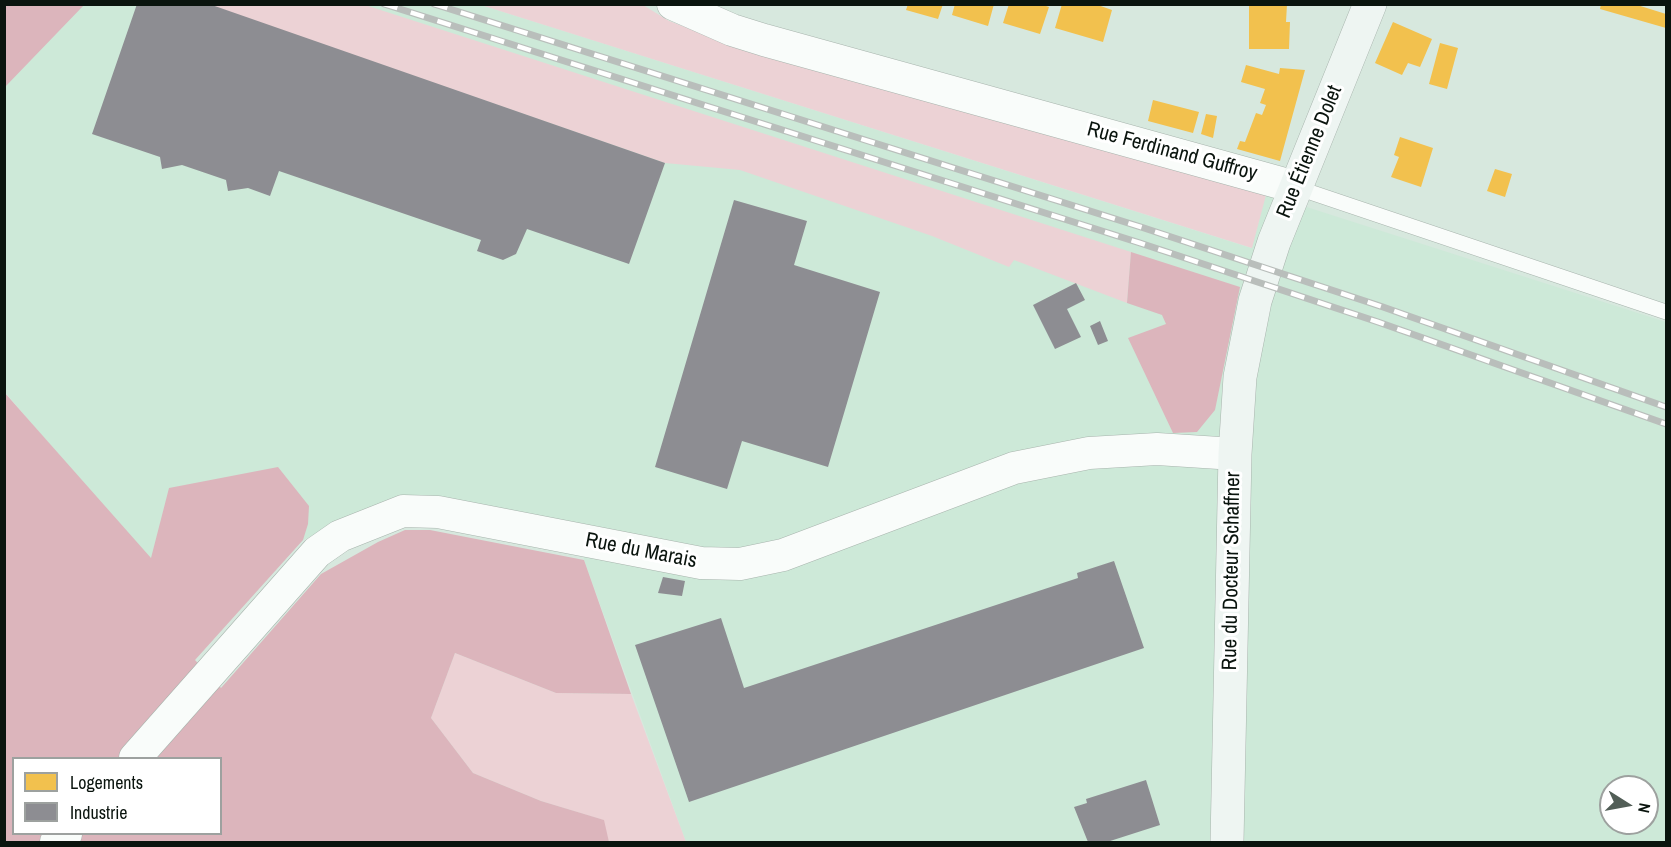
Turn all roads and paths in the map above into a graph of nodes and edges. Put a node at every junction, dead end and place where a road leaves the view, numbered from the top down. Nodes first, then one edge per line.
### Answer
1 (674, 4) edge
2 (1370, 4) edge
3 (1295, 187) junction
4 (1255, 301) joint
5 (1666, 312) edge
6 (1235, 454) junction
7 (137, 757) edge
8 (1227, 843) edge

1 - 3 street, Rue Ferdinand Guffroy
2 - 3 street, Rue Étienne Dolet
3 - 4 street, Rue Étienne Dolet
3 - 5 lane, Rue Ferdinand Guffroy
4 - 6 street, Rue du Docteur Schaffner
6 - 7 street, Rue du Marais
6 - 8 street, Rue du Docteur Schaffner

